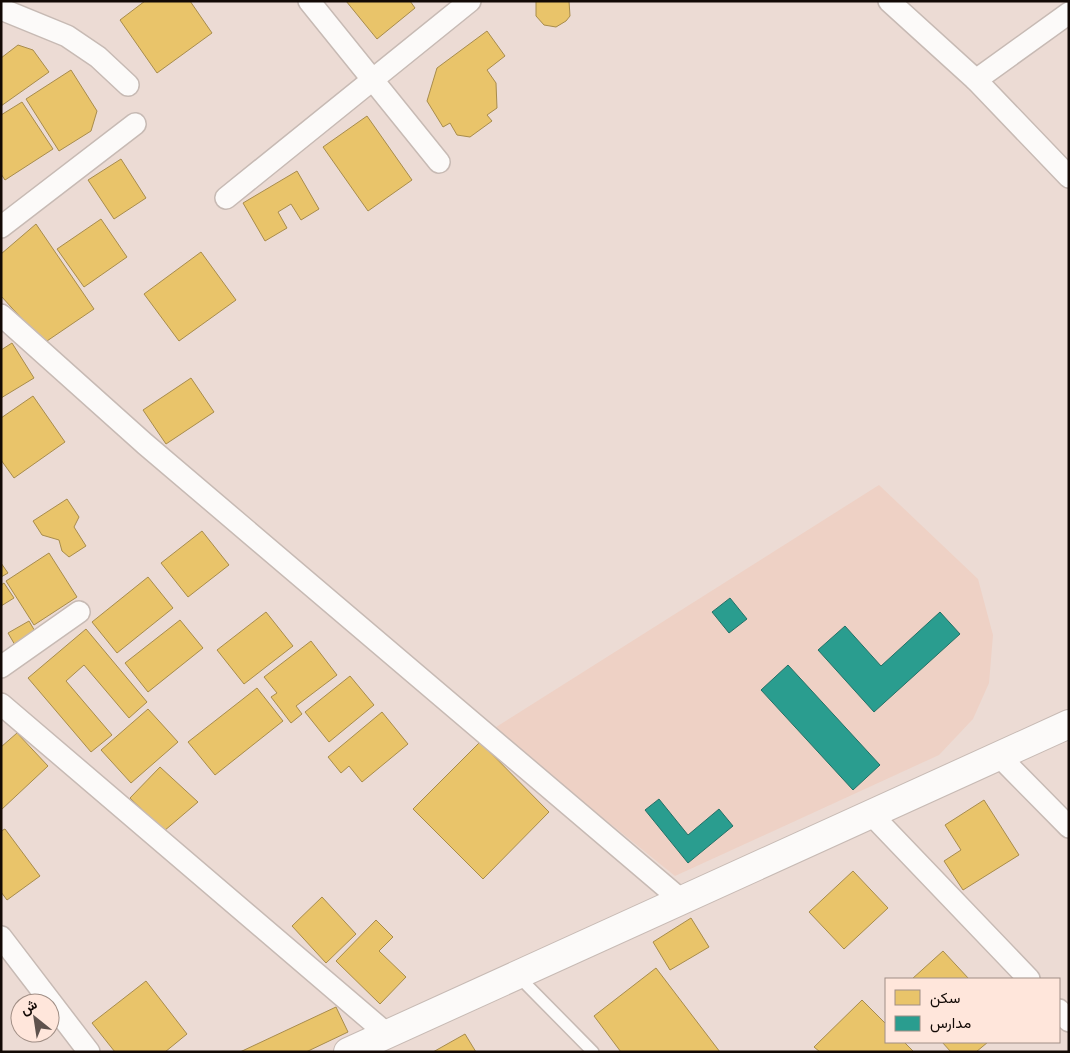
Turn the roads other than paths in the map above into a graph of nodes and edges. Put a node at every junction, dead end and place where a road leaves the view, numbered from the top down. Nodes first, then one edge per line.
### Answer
1 (308, 1) edge
2 (470, 1) edge
3 (889, 1) edge
4 (1, 9) edge
5 (1069, 13) edge
6 (373, 80) junction
7 (976, 80) junction
8 (128, 85) dead end
9 (135, 124) dead end
10 (439, 162) dead end
11 (1069, 177) edge
12 (226, 198) dead end
13 (1, 227) edge
14 (1, 315) edge
15 (79, 612) dead end
16 (1, 667) edge
17 (1, 704) edge
18 (1069, 724) edge
19 (998, 755) junction
20 (870, 813) junction
21 (1069, 827) edge
22 (680, 899) junction
23 (1, 937) edge
24 (516, 974) junction
25 (1028, 978) edge
26 (1060, 1011) edge
27 (1069, 1021) edge
28 (387, 1034) junction
29 (89, 1052) edge
30 (348, 1052) edge
31 (593, 1052) edge

1 - 6 street
2 - 6 street
3 - 7 street
4 - 8 street
5 - 7 street
6 - 10 street
6 - 12 street
7 - 11 street
9 - 13 street
14 - 22 street
15 - 16 street
17 - 28 street
18 - 19 street
19 - 20 street
19 - 21 street
20 - 22 street
20 - 25 street
22 - 24 street
23 - 29 street
24 - 28 street
24 - 31 lane
26 - 27 street
28 - 30 street

